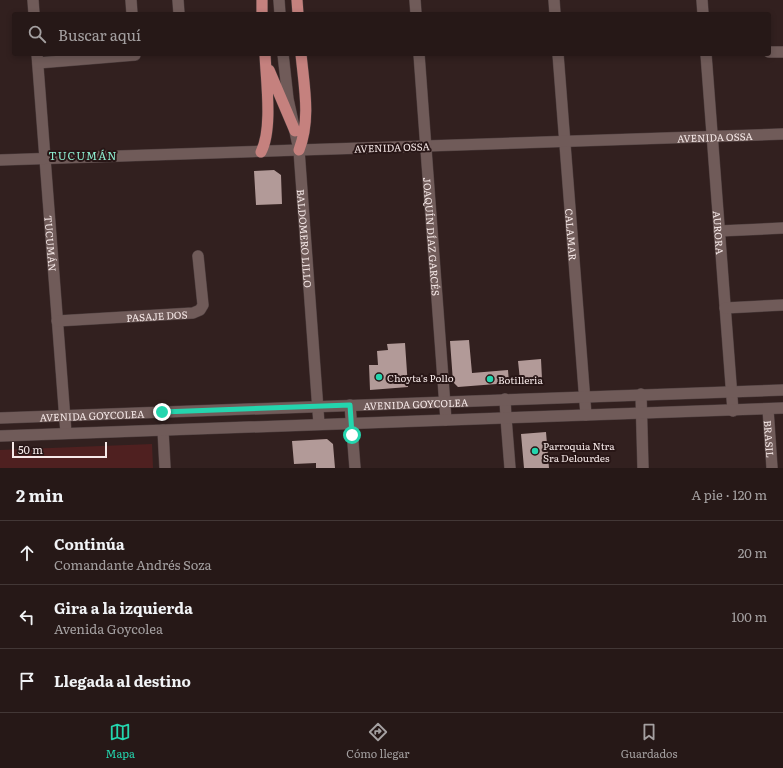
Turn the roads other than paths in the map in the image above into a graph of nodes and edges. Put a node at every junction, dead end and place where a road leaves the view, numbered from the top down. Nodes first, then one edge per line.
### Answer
1 (33, 0) edge
2 (131, 0) edge
3 (178, 0) edge
4 (262, 0) edge
5 (279, 0) edge
6 (297, 0) edge
7 (415, 0) edge
8 (554, 0) edge
9 (702, 0) edge
10 (34, 12) edge
11 (132, 12) edge
12 (179, 12) edge
13 (262, 12) edge
14 (280, 12) edge
15 (298, 12) edge
16 (416, 12) edge
17 (555, 12) edge
18 (703, 12) edge
19 (771, 52) edge
20 (783, 52) edge
21 (98, 56) edge
22 (265, 56) edge
23 (266, 56) edge
24 (283, 56) edge
25 (301, 56) edge
26 (419, 56) edge
27 (558, 56) edge
28 (706, 56) edge
29 (38, 59) edge
30 (295, 131) junction
31 (783, 134) edge
32 (712, 135) junction
33 (565, 142) junction
34 (426, 146) junction
35 (299, 150) junction
36 (261, 152) junction
37 (45, 158) junction
38 (0, 160) edge
39 (783, 228) edge
40 (720, 231) junction
41 (198, 256) dead end
42 (783, 305) edge
43 (725, 308) junction
44 (57, 321) junction
45 (783, 390) edge
46 (732, 392) junction
47 (641, 394) junction
48 (584, 396) junction
49 (505, 400) junction
50 (445, 402) junction
51 (350, 405) junction
52 (318, 406) junction
53 (783, 408) edge
54 (768, 409) junction
55 (733, 411) junction
56 (640, 414) junction
57 (586, 415) junction
58 (65, 416) junction
59 (0, 418) edge
60 (506, 418) junction
61 (446, 420) junction
62 (351, 423) junction
63 (319, 424) junction
64 (163, 430) junction
65 (66, 433) junction
66 (0, 436) edge
67 (166, 468) edge
68 (355, 468) edge
69 (510, 468) edge
70 (644, 468) edge
71 (772, 468) edge

1 - 10 street
2 - 11 street
3 - 12 street
4 - 13 main road
5 - 14 street
6 - 15 main road
7 - 16 street
8 - 17 street
9 - 18 street
19 - 20 street
21 - 29 street
22 - 36 main road
23 - 30 main road
24 - 30 street, BALDOMERO LILLO
25 - 35 main road
26 - 34 street, JOAQUÍN DÍAZ GARCÉS
27 - 33 street, CALAMAR
28 - 32 street, AURORA
29 - 37 street, TUCUMÁN
30 - 35 street, BALDOMERO LILLO
31 - 32 street, AVENIDA OSSA
32 - 33 street, AVENIDA OSSA
32 - 40 street, AURORA
33 - 34 street, AVENIDA OSSA
33 - 48 street, CALAMAR
34 - 35 street, AVENIDA OSSA
34 - 50 street, JOAQUÍN DÍAZ GARCÉS
35 - 36 street, AVENIDA OSSA
35 - 52 street, BALDOMERO LILLO
36 - 37 street, AVENIDA OSSA
37 - 38 street, AVENIDA OSSA
37 - 44 street, TUCUMÁN
39 - 40 street
40 - 43 street, AURORA
41 - 44 street, PASAJE DOS
42 - 43 street
43 - 46 street, AURORA
44 - 58 street, TUCUMÁN
45 - 46 street, AVENIDA GOYCOLEA
46 - 47 street, AVENIDA GOYCOLEA
46 - 55 street, AURORA
47 - 48 street, AVENIDA GOYCOLEA
47 - 56 street
48 - 49 street, AVENIDA GOYCOLEA
48 - 57 street, CALAMAR
49 - 50 street, AVENIDA GOYCOLEA
49 - 60 street
50 - 51 street, AVENIDA GOYCOLEA
50 - 61 street, JOAQUÍN DÍAZ GARCÉS
51 - 52 street, AVENIDA GOYCOLEA
51 - 62 street
52 - 58 street, AVENIDA GOYCOLEA
52 - 63 street, BALDOMERO LILLO
53 - 54 street, AVENIDA GOYCOLEA
54 - 55 street, AVENIDA GOYCOLEA
54 - 71 street, BRASIL
55 - 56 street, AVENIDA GOYCOLEA
56 - 57 street, AVENIDA GOYCOLEA
56 - 70 street
57 - 60 street, AVENIDA GOYCOLEA
58 - 59 street, AVENIDA GOYCOLEA
58 - 65 street, TUCUMÁN
60 - 61 street, AVENIDA GOYCOLEA
60 - 69 street
61 - 62 street, AVENIDA GOYCOLEA
62 - 63 street, AVENIDA GOYCOLEA
62 - 68 street
63 - 64 street, AVENIDA GOYCOLEA
64 - 65 street, AVENIDA GOYCOLEA
64 - 67 street
65 - 66 street, AVENIDA GOYCOLEA

